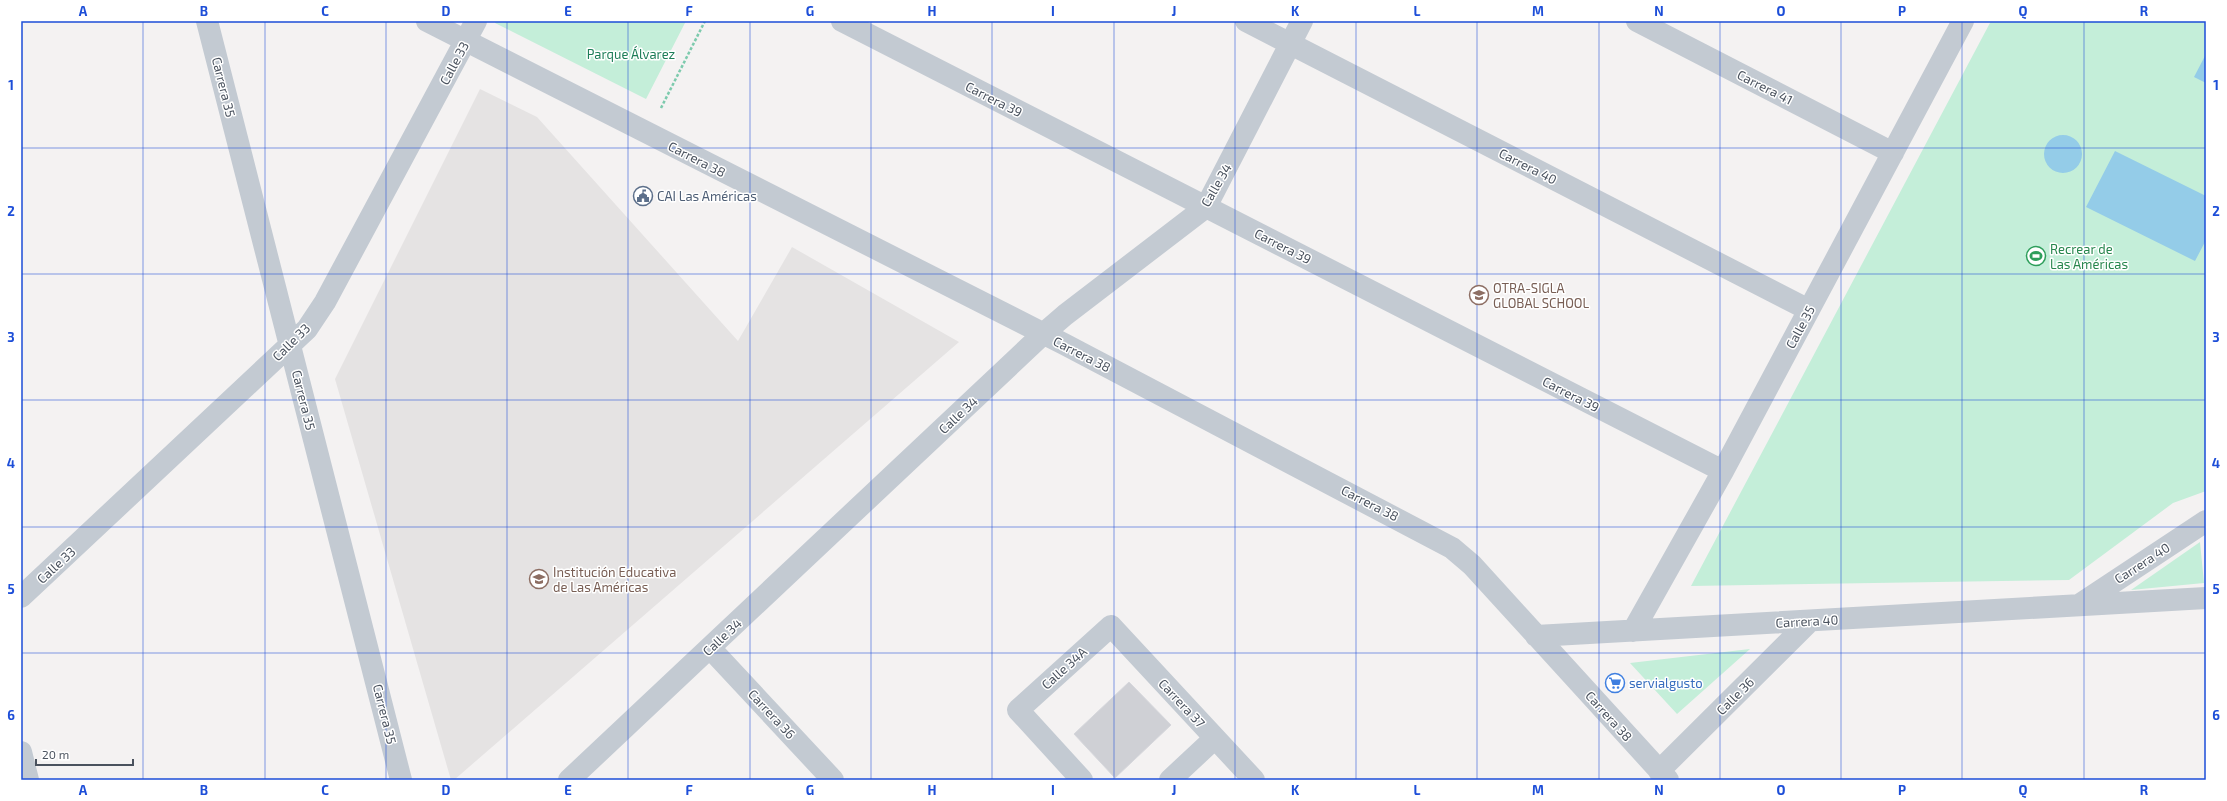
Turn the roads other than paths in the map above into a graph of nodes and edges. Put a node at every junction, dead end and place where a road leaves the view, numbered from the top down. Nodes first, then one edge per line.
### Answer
1 (207, 21) edge
2 (427, 21) edge
3 (476, 21) edge
4 (842, 21) edge
5 (1246, 21) edge
6 (1302, 21) edge
7 (1637, 21) edge
8 (1963, 21) edge
9 (466, 41) junction
10 (1290, 44) junction
11 (1893, 153) junction
12 (1206, 207) junction
13 (1809, 310) junction
14 (1043, 334) junction
15 (290, 344) junction
16 (1723, 471) junction
17 (2206, 521) edge
18 (21, 597) edge
19 (2206, 598) edge
20 (2078, 606) junction
21 (1810, 621) junction
22 (1111, 626) joint
23 (1633, 631) junction
24 (1536, 636) junction
25 (710, 648) junction
26 (1215, 738) junction
27 (21, 752) edge
28 (1664, 775) edge
29 (28, 780) edge
30 (401, 780) edge
31 (569, 780) edge
32 (833, 780) edge
33 (1082, 780) edge
34 (1170, 780) edge
35 (1254, 780) edge

1 - 15 street, Carrera 35
2 - 9 street, Carrera 38
3 - 9 street, Calle 33
4 - 12 street, Carrera 39
5 - 10 street, Carrera 40
6 - 10 street, Calle 34
7 - 11 street, Carrera 41
8 - 11 street, Calle 35
9 - 14 street, Carrera 38
9 - 15 street, Calle 33
10 - 12 street, Calle 34
10 - 13 street, Carrera 40
11 - 13 street, Calle 35
12 - 14 street, Calle 34
12 - 16 street, Carrera 39
13 - 16 street, Calle 35
14 - 24 street, Carrera 38
14 - 25 street, Calle 34
15 - 18 street, Calle 33
15 - 30 street, Carrera 35
16 - 23 street, Calle 35
17 - 20 street, Carrera 40
19 - 20 street, Carrera 40
20 - 21 street, Carrera 40
21 - 23 street, Carrera 40
21 - 28 street, Calle 36
22 - 26 street, Carrera 37
22 - 33 street, Calle 34A
23 - 24 street, Carrera 40
24 - 28 street, Carrera 38
25 - 31 street, Calle 34
25 - 32 street, Carrera 36
26 - 34 street
26 - 35 street, Carrera 37
27 - 29 street

